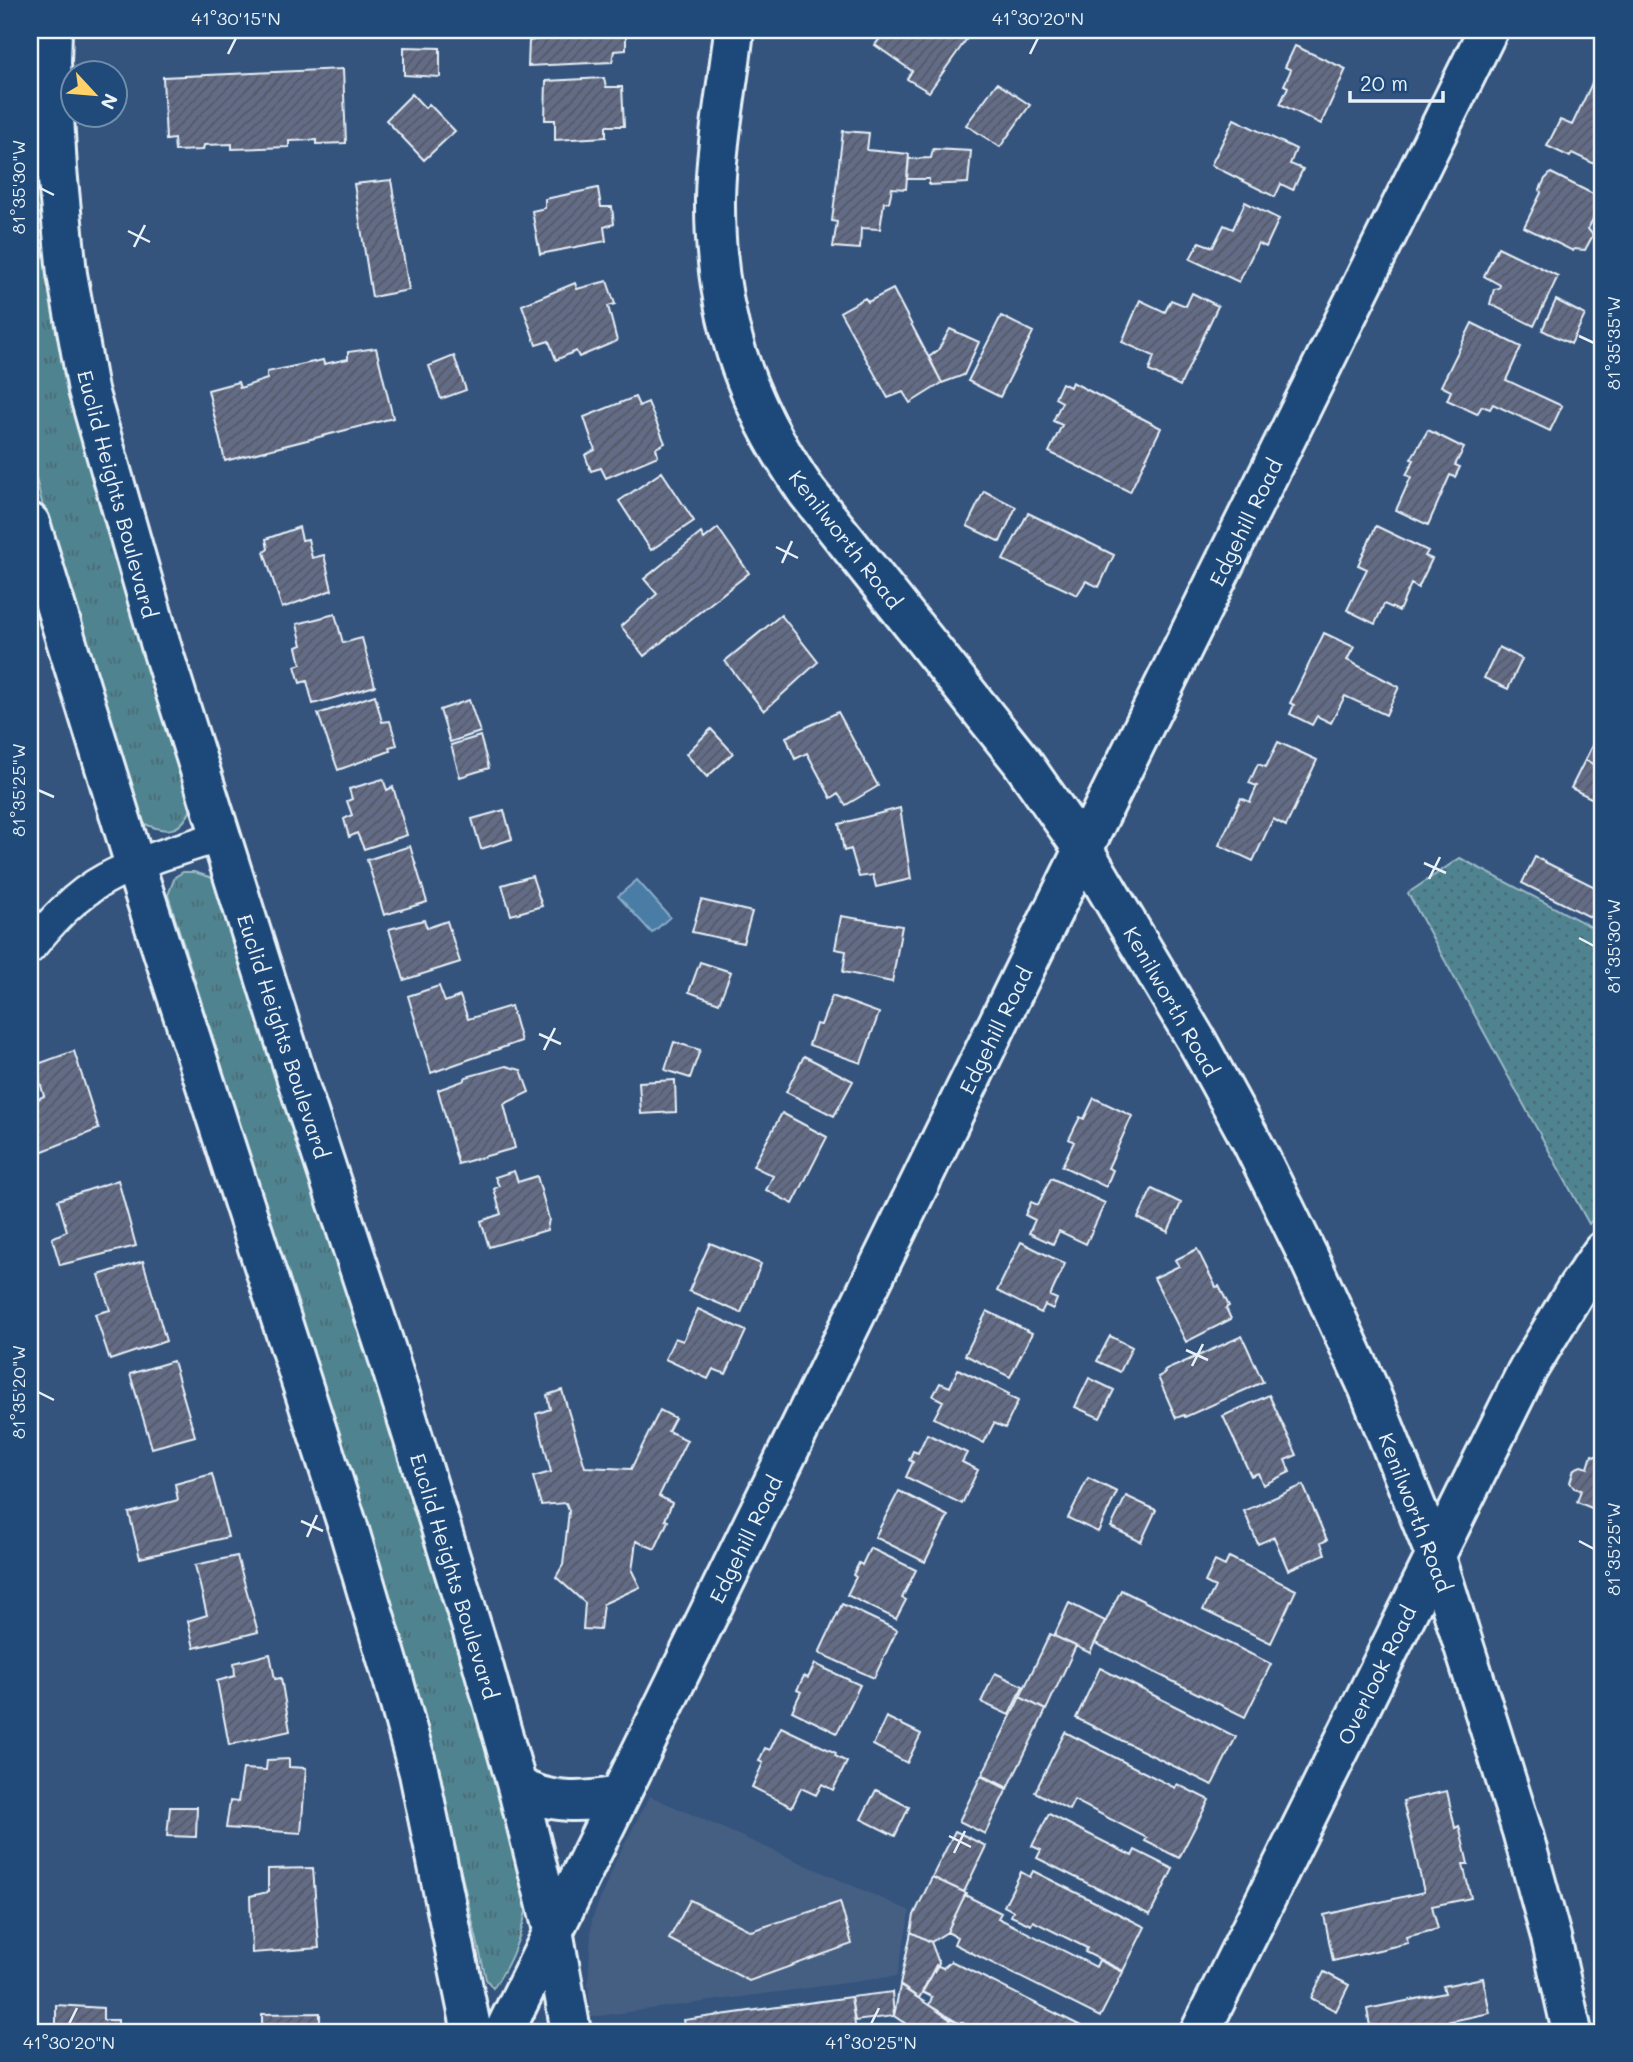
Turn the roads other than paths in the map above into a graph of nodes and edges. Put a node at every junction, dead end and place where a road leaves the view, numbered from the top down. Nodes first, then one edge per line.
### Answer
1 (52, 30) edge
2 (734, 30) edge
3 (1488, 30) edge
4 (30, 523) edge
5 (220, 836) junction
6 (1083, 849) junction
7 (135, 865) junction
8 (30, 948) edge
9 (1603, 1251) edge
10 (1435, 1554) junction
11 (517, 1786) junction
12 (619, 1796) junction
13 (553, 1930) junction
14 (472, 2032) edge
15 (504, 2032) edge
16 (571, 2032) edge
17 (1200, 2032) edge
18 (1572, 2032) edge

1 - 5 main road, Euclid Heights Boulevard
2 - 6 main road, Kenilworth Road
3 - 6 main road, Edgehill Road
4 - 7 main road
5 - 7 street
5 - 11 main road, Euclid Heights Boulevard
6 - 10 main road, Kenilworth Road
6 - 12 main road, Edgehill Road
7 - 8 street
7 - 14 main road
9 - 10 main road, Overlook Road
10 - 17 main road, Overlook Road
10 - 18 main road, Kenilworth Road
11 - 12 main road
11 - 13 main road, Euclid Heights Boulevard
12 - 13 main road, Edgehill Road
13 - 15 main road, Edgehill Road
13 - 16 main road, Euclid Heights Boulevard

